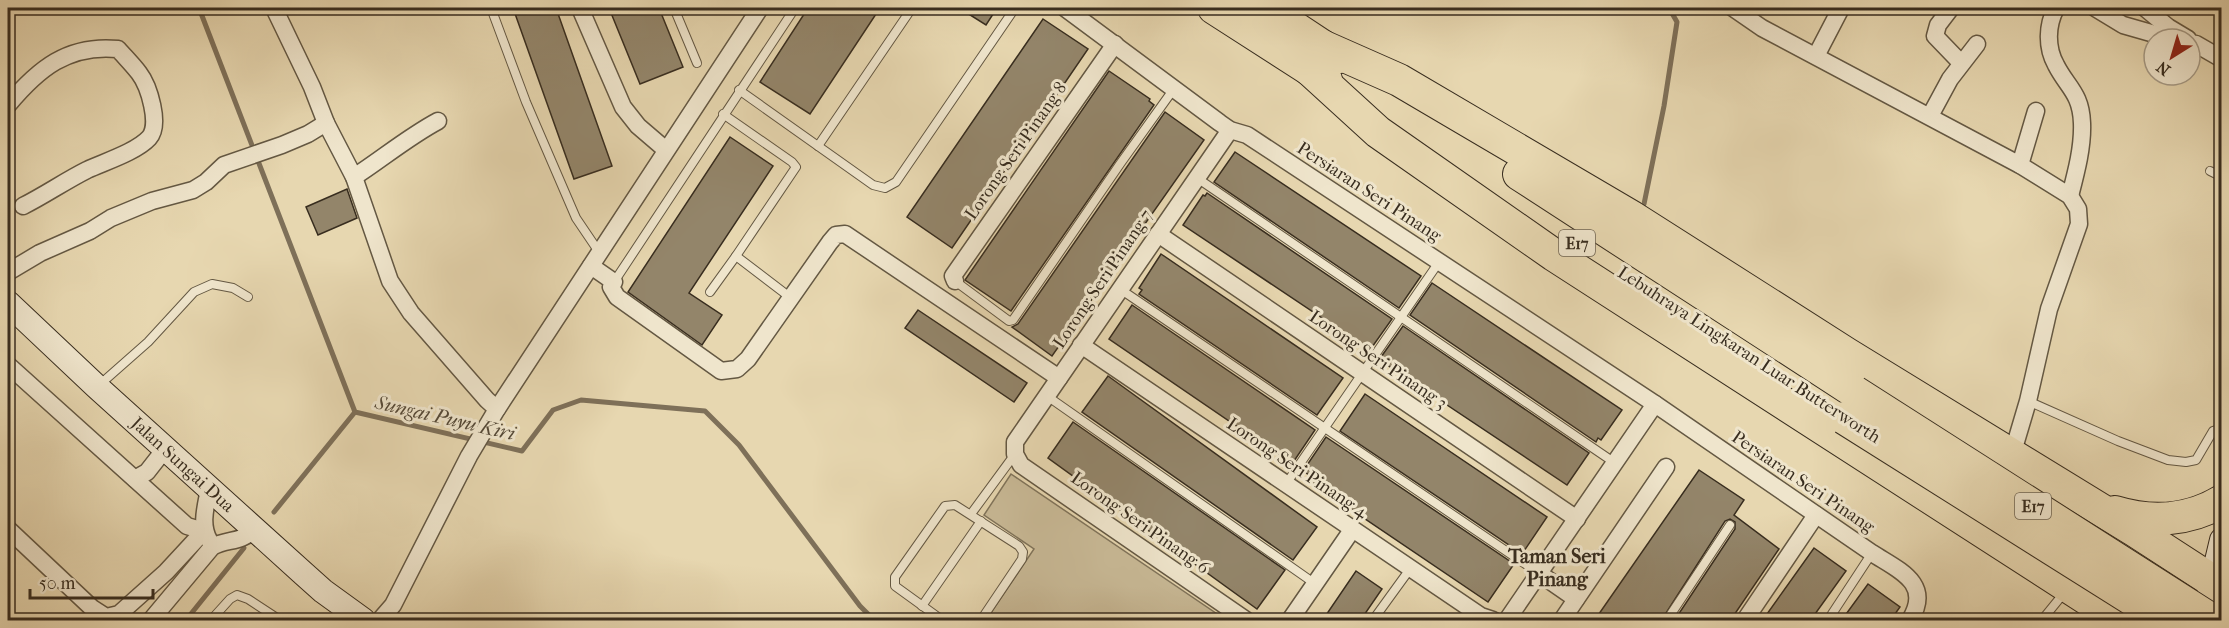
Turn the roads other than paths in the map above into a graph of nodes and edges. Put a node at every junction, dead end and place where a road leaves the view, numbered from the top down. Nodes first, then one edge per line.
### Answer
1 (274, 8) edge
2 (491, 8) edge
3 (580, 8) edge
4 (674, 8) edge
5 (760, 8) edge
6 (795, 8) edge
7 (912, 8) edge
8 (1015, 8) edge
9 (1065, 8) edge
10 (1214, 8) edge
11 (1265, 8) edge
12 (1733, 8) edge
13 (1840, 8) edge
14 (1951, 8) edge
15 (2056, 8) edge
16 (2095, 8) edge
17 (2145, 8) edge
18 (2168, 27) edge
19 (2142, 31) edge
20 (1115, 44) junction
21 (1977, 44) dead end
22 (2202, 48) edge
23 (1816, 56) junction
24 (1316, 57) junction
25 (2222, 59) edge
26 (697, 63) dead end
27 (1960, 63) junction
28 (739, 90) junction
29 (1173, 90) junction
30 (8, 105) edge
31 (2036, 111) dead end
32 (723, 114) junction
33 (1930, 116) junction
34 (438, 121) dead end
35 (326, 123) junction
36 (1230, 130) junction
37 (818, 146) junction
38 (666, 150) junction
39 (2020, 165) junction
40 (2210, 171) dead end
41 (354, 177) junction
42 (2222, 177) edge
43 (1197, 178) junction
44 (2070, 196) junction
45 (23, 206) dead end
46 (1158, 234) junction
47 (736, 256) junction
48 (595, 259) junction
49 (1439, 262) junction
50 (8, 272) edge
51 (955, 281) joint
52 (614, 282) junction
53 (1120, 288) junction
54 (710, 292) dead end
55 (248, 297) dead end
56 (791, 298) junction
57 (8, 303) edge
58 (1401, 318) junction
59 (1082, 345) junction
60 (8, 365) edge
61 (1362, 373) junction
62 (1059, 378) junction
63 (97, 387) junction
64 (1047, 396) junction
65 (2028, 401) junction
66 (1655, 404) junction
67 (1849, 405) junction
68 (494, 413) junction
69 (1324, 428) junction
70 (2222, 428) edge
71 (165, 449) junction
72 (1015, 454) junction
73 (2012, 454) junction
74 (1615, 463) junction
75 (1666, 467) dead end
76 (135, 479) junction
77 (1286, 484) junction
78 (209, 489) junction
79 (2222, 501) edge
80 (2092, 504) junction
81 (971, 514) junction
82 (1816, 515) junction
83 (1577, 519) junction
84 (981, 521) junction
85 (1730, 525) dead end
86 (8, 529) edge
87 (254, 529) junction
88 (1352, 530) junction
89 (2134, 530) junction
90 (204, 531) junction
91 (2222, 540) edge
92 (212, 547) junction
93 (1872, 554) junction
94 (1410, 569) junction
95 (1540, 574) junction
96 (1314, 584) junction
97 (2217, 584) edge
98 (323, 591) junction
99 (1576, 599) junction
100 (922, 606) junction
101 (2096, 606) edge
102 (151, 621) edge
103 (211, 621) edge
104 (280, 621) edge
105 (334, 621) edge
106 (363, 621) edge
107 (380, 621) edge
108 (942, 621) edge
109 (981, 621) edge
110 (1246, 621) edge
111 (1290, 621) edge
112 (1373, 621) edge
113 (1492, 621) edge
114 (1507, 621) edge
115 (1562, 621) edge
116 (1666, 621) edge
117 (1745, 621) edge
118 (1828, 621) edge
119 (1910, 621) edge
120 (2042, 621) edge
121 (2165, 621) edge
122 (2203, 621) edge
123 (2212, 621) edge

1 - 35 street
2 - 48 lane
3 - 38 street
4 - 26 lane
5 - 38 street
6 - 28 lane
7 - 37 lane
8 - 37 lane
9 - 20 street, Persiaran Seri Pinang
10 - 24 highway, Lebuhraya Lingkaran Luar Butterworth / E17
11 - 24 highway, Lebuhraya Lingkaran Luar Butterworth / E17
12 - 23 street
13 - 23 street
14 - 27 street
15 - 44 street
16 - 19 street
17 - 18 street
20 - 29 street, Persiaran Seri Pinang
20 - 51 street, Lorong Seri Pinang 8
21 - 27 street
22 - 25 street
23 - 33 street
24 - 67 highway, Lebuhraya Lingkaran Luar Butterworth / E17
24 - 73 highway
24 - 101 highway
27 - 33 street
28 - 32 lane
28 - 37 lane
29 - 36 street, Persiaran Seri Pinang
29 - 51 lane
30 - 45 street
31 - 39 street
32 - 47 lane
32 - 52 lane
33 - 39 street
34 - 41 street
35 - 41 street
35 - 50 street
36 - 43 street, Lorong Seri Pinang 7
36 - 49 street, Persiaran Seri Pinang
38 - 48 street
39 - 44 street
40 - 42 lane
41 - 68 street
43 - 46 street, Lorong Seri Pinang 7
43 - 58 lane
44 - 65 street
46 - 53 street, Lorong Seri Pinang 7
46 - 61 street, Lorong Seri Pinang 3
47 - 54 lane
47 - 56 lane
48 - 52 street
48 - 68 street
49 - 58 lane
49 - 66 street, Persiaran Seri Pinang
52 - 56 street
53 - 59 street, Lorong Seri Pinang 7
53 - 69 lane
55 - 63 lane
56 - 62 street
57 - 63 main road, Jalan Sungai Dua
58 - 61 lane
58 - 74 lane
59 - 62 street, Lorong Seri Pinang 7
59 - 77 street, Lorong Seri Pinang 4
60 - 76 street
61 - 69 lane
61 - 83 street, Lorong Seri Pinang 3
62 - 64 street, Lorong Seri Pinang 7
63 - 71 main road, Jalan Sungai Dua
64 - 72 street, Lorong Seri Pinang 7
64 - 96 lane
65 - 70 lane
65 - 73 street
66 - 74 street
66 - 82 street, Persiaran Seri Pinang
67 - 121 highway, Lebuhraya Lingkaran Luar Butterworth / E17, bridge
67 - 123 highway, Lebuhraya Lingkaran Luar Butterworth / E17, bridge
68 - 107 street
69 - 77 lane
69 - 95 lane
71 - 76 street
71 - 78 main road, Jalan Sungai Dua
72 - 81 lane
72 - 110 street, Lorong Seri Pinang 6
73 - 80 highway
74 - 83 street
75 - 99 street
76 - 90 street
77 - 88 street, Lorong Seri Pinang 4
78 - 87 main road, Jalan Sungai Dua
78 - 90 street
79 - 80 highway
80 - 89 highway
81 - 84 lane
81 - 100 lane
82 - 93 street, Persiaran Seri Pinang
82 - 117 street
83 - 95 street
84 - 100 lane
84 - 109 lane
85 - 116 lane
86 - 90 street
87 - 92 street
87 - 98 main road, Jalan Sungai Dua
88 - 94 street, Lorong Seri Pinang 4
88 - 96 street
89 - 97 highway
89 - 101 highway
90 - 92 street
91 - 97 main road
92 - 102 street
93 - 118 lane
93 - 119 street, Persiaran Seri Pinang
94 - 112 lane
94 - 113 street, Lorong Seri Pinang 4
95 - 99 street
95 - 114 street
96 - 111 street
97 - 122 main road
98 - 105 main road
98 - 106 main road, Jalan Sungai Dua
99 - 115 street
100 - 108 lane
101 - 120 lane
103 - 104 lane

